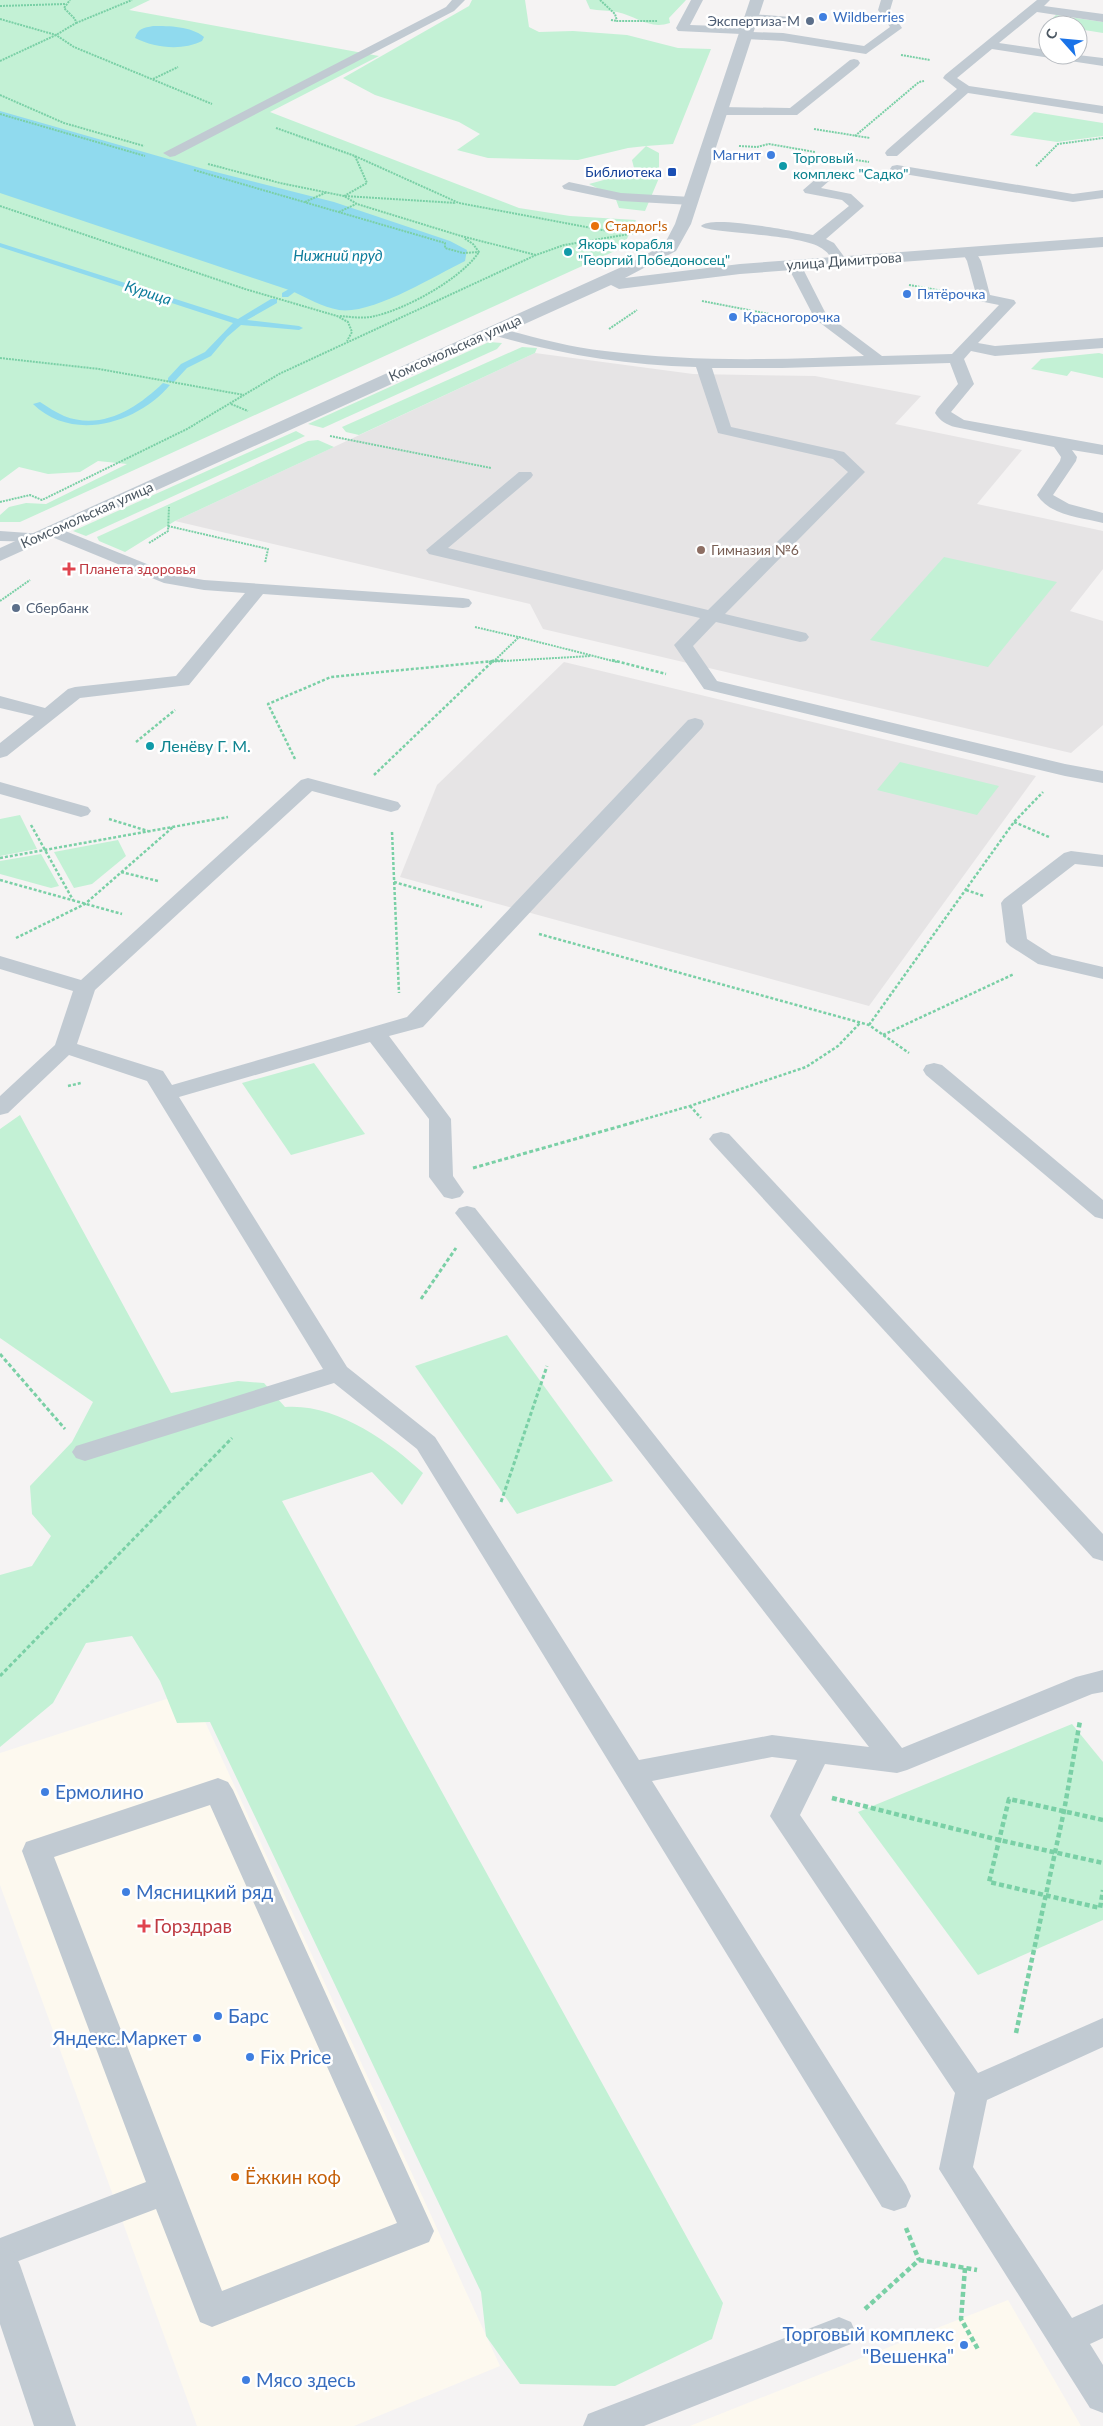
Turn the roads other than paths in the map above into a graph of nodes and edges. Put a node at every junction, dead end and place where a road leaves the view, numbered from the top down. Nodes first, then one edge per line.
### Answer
1 (459, 0) edge
2 (697, 0) edge
3 (757, 0) edge
4 (887, 0) edge
5 (1040, 4) edge
6 (801, 14) dead end
7 (1103, 18) edge
8 (790, 21) junction
9 (748, 28) junction
10 (775, 37) junction
11 (990, 45) junction
12 (1038, 52) edge
13 (1088, 60) edge
14 (1103, 62) edge
15 (854, 63) dead end
16 (965, 89) junction
17 (1103, 110) edge
18 (720, 111) junction
19 (170, 153) dead end
20 (892, 153) dead end
21 (897, 169) dead end
22 (830, 174) dead end
23 (569, 186) dead end
24 (1103, 194) edge
25 (691, 201) junction
26 (708, 226) dead end
27 (816, 240) junction
28 (1103, 242) edge
29 (670, 248) junction
30 (969, 252) junction
31 (841, 262) junction
32 (794, 265) junction
33 (724, 270) junction
34 (585, 290) junction
35 (494, 331) junction
36 (1103, 343) edge
37 (967, 346) junction
38 (956, 358) junction
39 (878, 360) junction
40 (702, 362) junction
41 (1060, 443) junction
42 (1103, 450) edge
43 (525, 475) road end
44 (1103, 518) edge
45 (45, 534) junction
46 (0, 536) edge
47 (0, 555) edge
48 (257, 590) junction
49 (463, 604) road end
50 (712, 616) junction
51 (800, 637) dead end
52 (0, 702) edge
53 (48, 714) junction
54 (695, 724) dead end
55 (0, 752) edge
56 (1103, 777) edge
57 (6, 790) edge
58 (391, 806) road end
59 (81, 811) road end
60 (1103, 861) edge
61 (0, 962) edge
62 (1103, 973) edge
63 (85, 988) junction
64 (375, 1033) junction
65 (65, 1047) junction
66 (934, 1070) road end
67 (166, 1094) junction
68 (0, 1108) edge
69 (721, 1138) dead end
70 (446, 1185) road end
71 (1103, 1212) edge
72 (470, 1217) road end
73 (338, 1373) junction
74 (85, 1452) road end
75 (1103, 1551) edge
76 (1094, 1683) edge
77 (816, 1752) junction
78 (897, 1762) junction
79 (633, 1773) junction
80 (1103, 2032) edge
81 (972, 2091) junction
82 (166, 2190) junction
83 (894, 2196) dead end
84 (0, 2253) edge
85 (0, 2265) edge
86 (1103, 2320) edge
87 (839, 2333) road end
88 (1066, 2339) junction
89 (1103, 2396) edge
90 (55, 2426) edge
91 (601, 2426) edge

1 - 19 lane
2 - 9 lane
3 - 9 street
4 - 10 lane
5 - 7 lane
5 - 11 lane
6 - 8 lane
8 - 9 lane
8 - 10 lane
9 - 10 lane
9 - 18 street
11 - 12 lane
11 - 16 lane
13 - 14 lane
15 - 18 lane
16 - 17 lane
16 - 20 lane
18 - 25 street
21 - 24 lane
22 - 27 lane
23 - 25 lane
25 - 29 street
26 - 27 lane
27 - 31 lane
28 - 30 street, улица Димитрова
29 - 33 street
29 - 34 street, Комсомольская улица
30 - 31 street, улица Димитрова
30 - 37 lane
31 - 32 street, улица Димитрова
32 - 33 street, улица Димитрова
32 - 39 lane
33 - 34 street, улица Димитрова
34 - 35 street, Комсомольская улица
35 - 40 lane
35 - 45 street, Комсомольская улица
36 - 37 lane
37 - 38 lane
38 - 39 lane
38 - 41 lane
39 - 40 lane
40 - 50 lane
41 - 42 lane
41 - 44 lane
43 - 50 lane
45 - 46 lane
45 - 47 street, Комсомольская улица
45 - 48 lane
48 - 49 lane
48 - 53 lane
50 - 51 lane
50 - 56 lane
52 - 53 lane
53 - 55 lane
54 - 64 lane
57 - 59 lane
58 - 63 lane
60 - 62 lane
61 - 63 lane
63 - 65 lane
64 - 67 lane
64 - 70 lane
65 - 67 lane
65 - 68 lane
66 - 71 lane
67 - 73 lane
69 - 75 lane
72 - 78 lane
73 - 74 lane
73 - 79 lane
76 - 78 lane
77 - 78 lane
77 - 79 lane
77 - 81 lane
79 - 83 lane
80 - 81 lane
81 - 88 lane
82 - 82 lane
82 - 84 lane
85 - 90 street
86 - 88 lane
87 - 91 lane
88 - 89 lane

